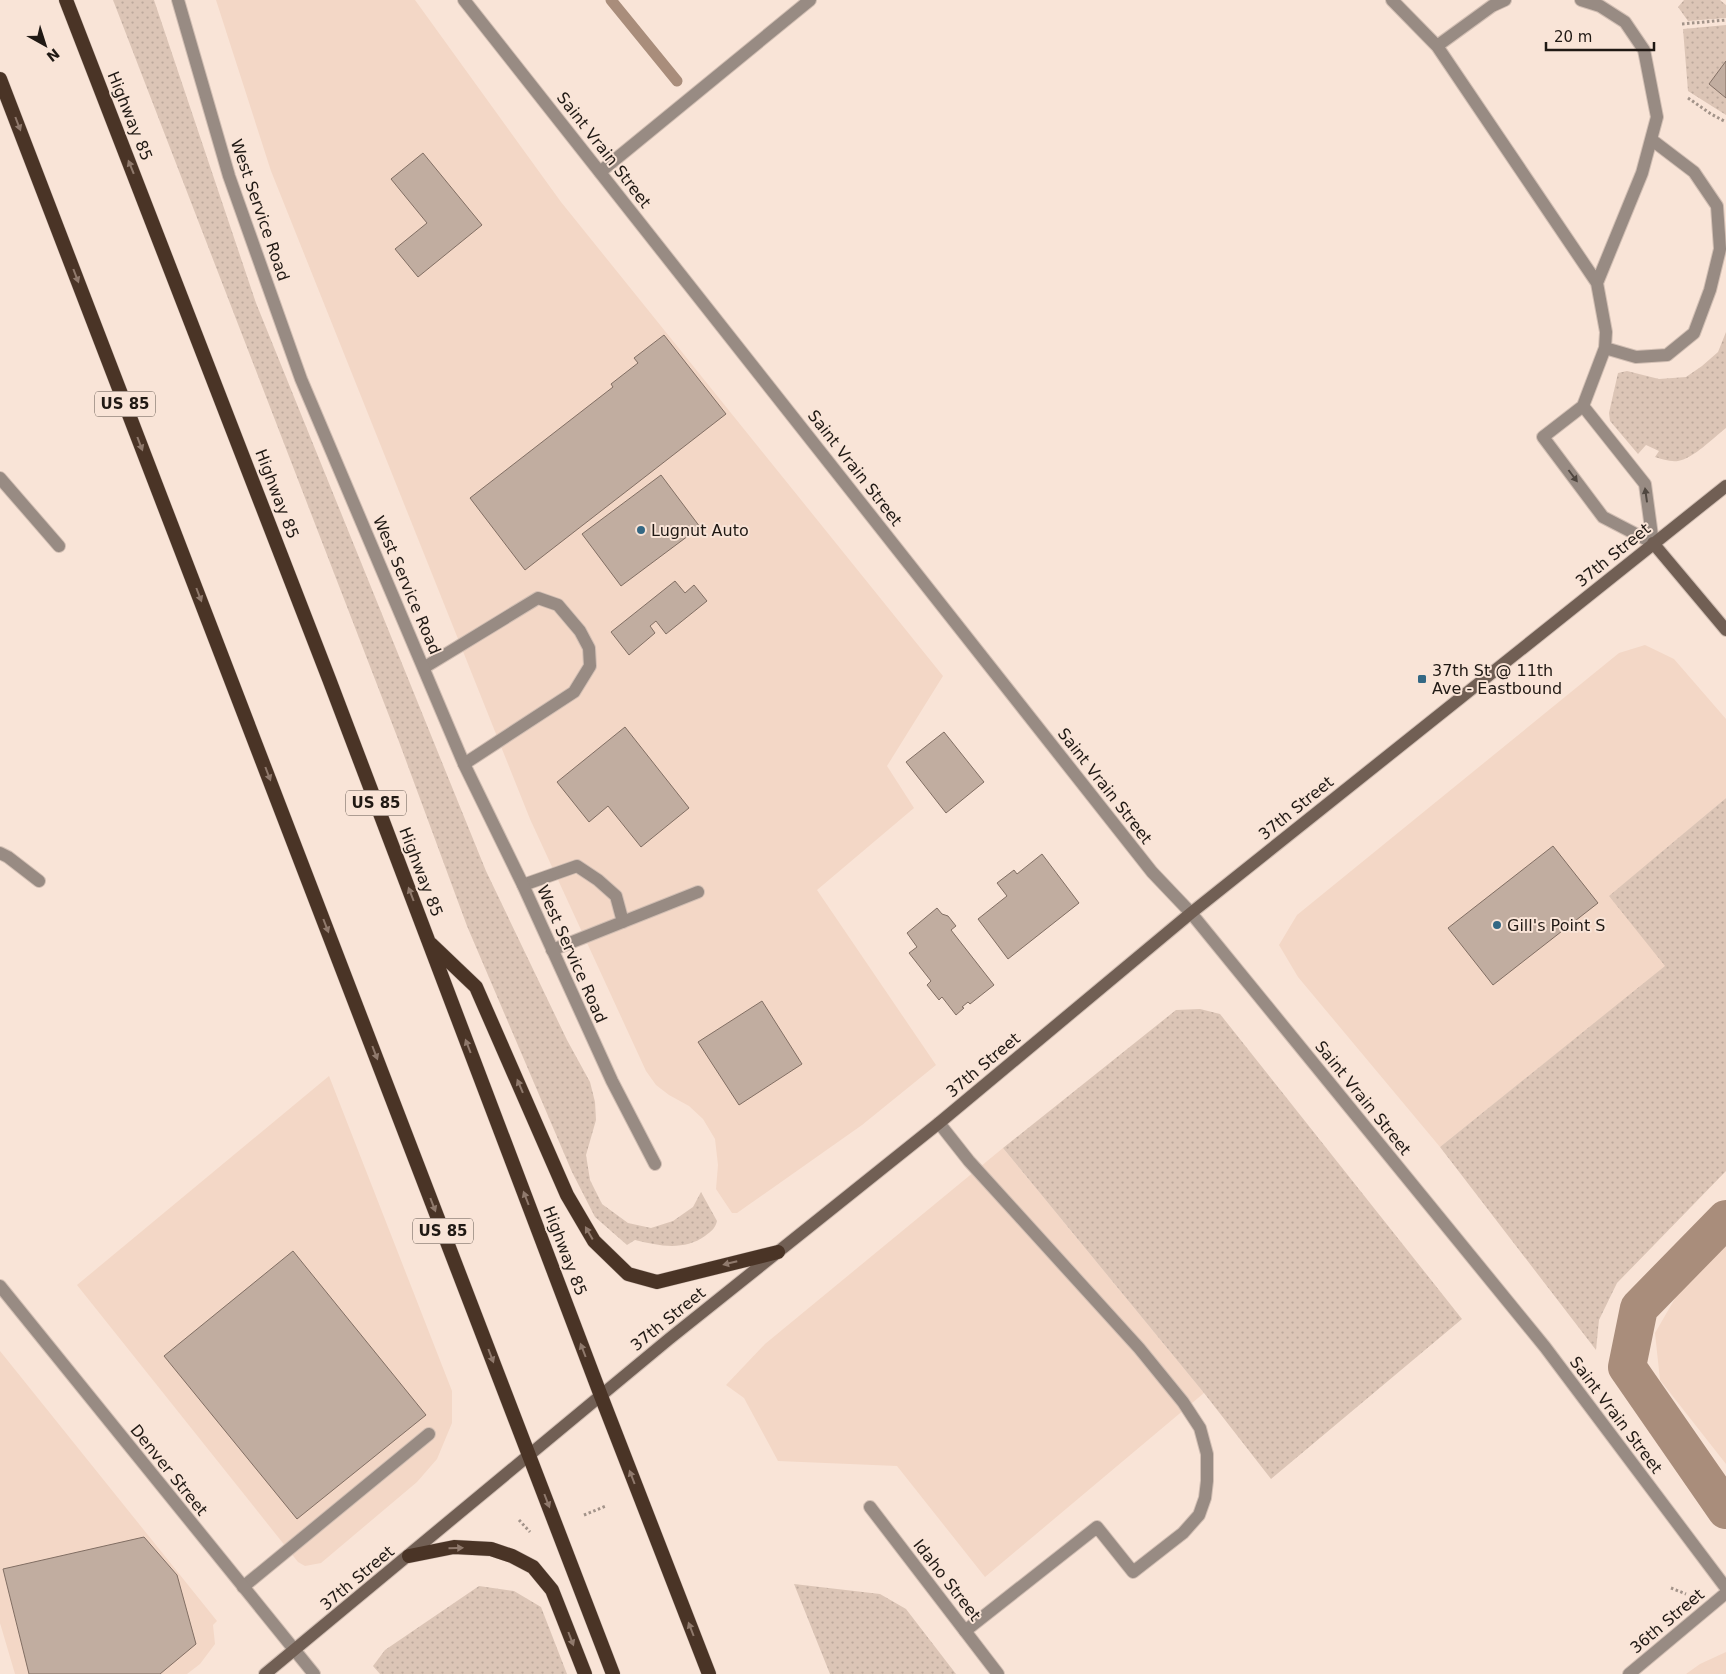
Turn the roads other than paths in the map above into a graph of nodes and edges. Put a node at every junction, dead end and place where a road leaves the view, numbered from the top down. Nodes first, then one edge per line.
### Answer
1 (66, 0) edge
2 (178, 0) edge
3 (464, 0) edge
4 (810, 0) edge
5 (1392, 0) edge
6 (1505, 0) edge
7 (1581, 0) edge
8 (1438, 46) junction
9 (0, 78) edge
10 (1652, 140) junction
11 (600, 172) junction
12 (1597, 284) junction
13 (1605, 348) junction
14 (1583, 406) junction
15 (0, 478) edge
16 (1726, 486) edge
17 (1653, 543) junction
18 (59, 546) dead end
19 (1726, 630) edge
20 (425, 667) junction
21 (464, 764) junction
22 (0, 853) edge
23 (38, 881) dead end
24 (523, 886) junction
25 (698, 892) dead end
26 (1191, 913) junction
27 (623, 922) junction
28 (428, 941) junction
29 (552, 950) junction
30 (939, 1123) junction
31 (655, 1164) dead end
32 (778, 1252) junction
33 (0, 1286) edge
34 (601, 1396) junction
35 (429, 1434) dead end
36 (529, 1455) junction
37 (870, 1507) dead end
38 (408, 1556) junction
39 (243, 1587) junction
40 (1726, 1588) edge
41 (1726, 1594) edge
42 (965, 1631) junction
43 (296, 1650) junction
44 (265, 1674) edge
45 (314, 1674) edge
46 (585, 1674) edge
47 (613, 1674) edge
48 (709, 1674) edge
49 (998, 1674) edge
50 (1629, 1674) edge

28 -> 1 highway, Highway 85 / US 85
2 - 20 street, West Service Road
3 - 11 street, Saint Vrain Street
4 - 11 street
5 - 8 street
6 - 8 street
7 - 10 street
8 - 12 street
9 -> 36 highway, US 85
10 - 12 street
10 - 13 street
11 - 26 street, Saint Vrain Street
12 - 13 street
13 - 14 street
17 -> 14 street
14 -> 17 street
15 - 18 street
16 - 17 main road, 37th Street
17 - 19 main road
17 - 26 main road, 37th Street
20 - 21 street, West Service Road
20 - 21 street
21 - 24 street, West Service Road
22 - 23 street
24 - 27 street
24 - 29 street, West Service Road
25 - 27 street
26 - 30 main road, 37th Street
26 - 40 street, Saint Vrain Street
27 - 29 street
32 -> 28 highway
34 -> 28 highway, Highway 85 / US 85
29 - 31 street, West Service Road
30 - 32 main road, 37th Street
30 - 42 street
32 - 34 main road, 37th Street
33 - 39 street, Denver Street
34 - 36 main road, 37th Street
48 -> 34 highway, Highway 85 / US 85
35 - 39 street
36 - 38 main road, 37th Street
36 -> 47 highway, US 85
37 - 42 street, Idaho Street
38 - 43 main road, 37th Street
38 -> 46 highway
39 - 43 street, Denver Street
41 - 50 street, 36th Street
42 - 49 street, Idaho Street
43 - 44 main road, 37th Street
43 - 45 street, Denver Street

